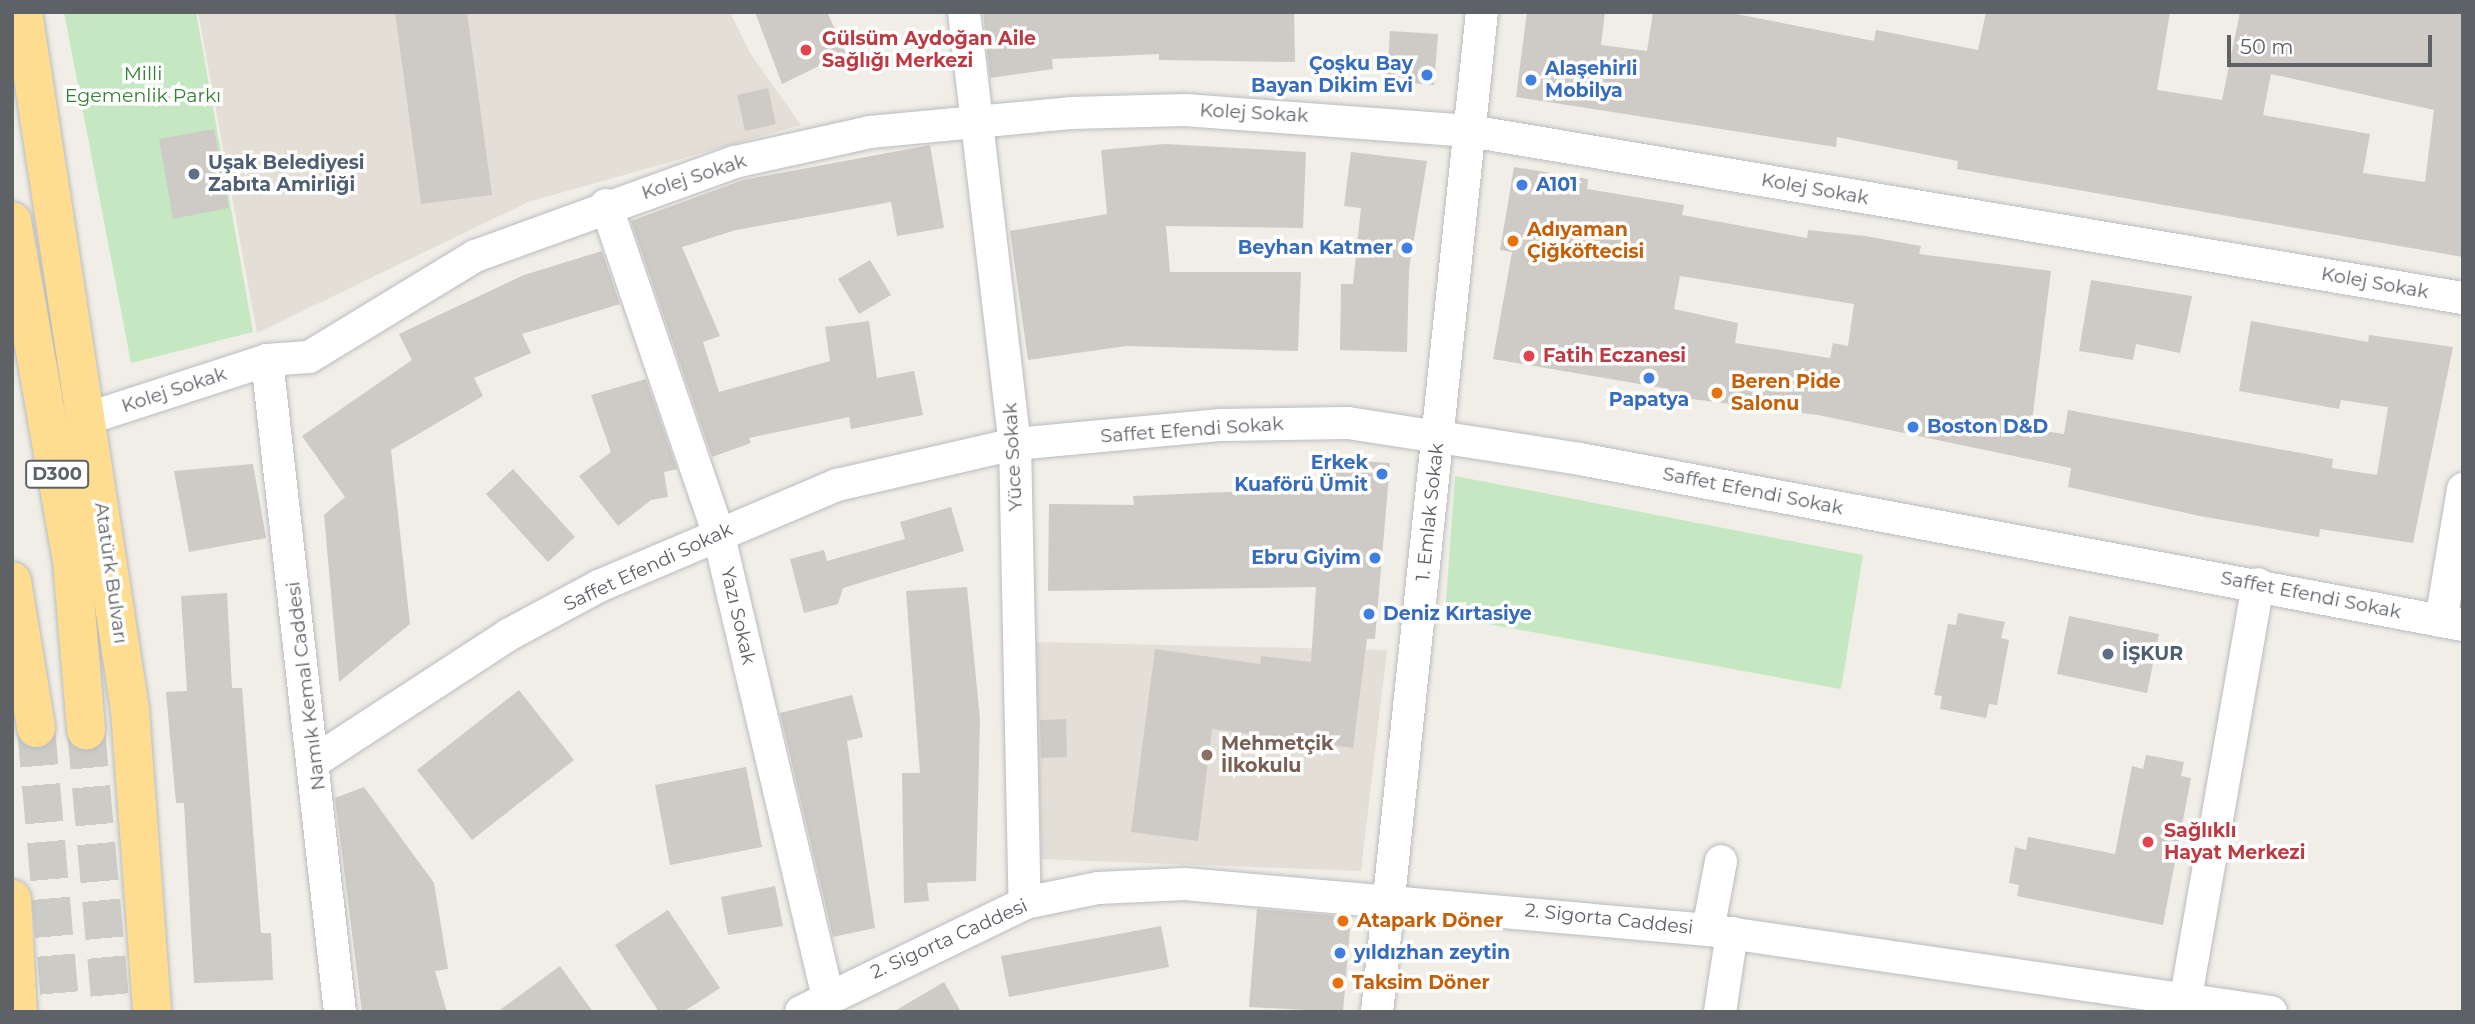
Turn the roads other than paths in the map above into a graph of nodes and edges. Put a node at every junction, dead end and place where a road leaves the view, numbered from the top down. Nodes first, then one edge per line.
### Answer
1 (23, 12) edge
2 (964, 12) edge
3 (1482, 12) edge
4 (978, 120) junction
5 (1470, 131) junction
6 (606, 205) junction
7 (12, 221) edge
8 (2463, 298) edge
9 (267, 360) junction
10 (89, 418) junction
11 (1438, 438) junction
12 (1014, 444) junction
13 (2463, 489) edge
14 (718, 532) junction
15 (12, 582) edge
16 (2258, 584) junction
17 (2452, 623) edge
18 (36, 728) tunnel mouth
19 (86, 730) tunnel mouth
20 (315, 761) junction
21 (1721, 861) dead end
22 (12, 899) edge
23 (1389, 899) junction
24 (1026, 903) junction
25 (1720, 931) junction
26 (828, 996) junction
27 (2186, 997) junction
28 (18, 1012) edge
29 (152, 1012) edge
30 (340, 1012) edge
31 (801, 1012) edge
32 (1377, 1012) edge
33 (1720, 1012) edge
34 (2271, 1012) edge

1 - 10 highway, Atatürk Bulvarı
2 - 4 street, Yüce Sokak
3 - 5 street, 1. Emlak Sokak
4 - 5 street, Kolej Sokak
4 - 6 street, Kolej Sokak
4 - 12 street, Yüce Sokak
5 - 8 street, Kolej Sokak
5 - 11 street, 1. Emlak Sokak
6 - 9 street, Kolej Sokak
6 - 14 street, Yazı Sokak
7 - 19 highway, Atatürk Bulvarı / D300
9 - 10 street, Kolej Sokak
9 - 20 street, Namık Kemal Caddesi
10 - 29 highway, Atatürk Bulvarı
11 - 12 street, Saffet Efendi Sokak
11 - 16 street, Saffet Efendi Sokak
11 - 23 street, 1. Emlak Sokak
12 - 14 street, Saffet Efendi Sokak
12 - 24 street, Yüce Sokak
13 - 17 street
14 - 20 street, Saffet Efendi Sokak
14 - 26 street, Yazı Sokak
15 - 18 highway
16 - 17 street, Saffet Efendi Sokak
16 - 27 street
20 - 30 street, Namık Kemal Caddesi
21 - 25 street
22 - 28 highway
23 - 24 street, 2. Sigorta Caddesi
23 - 25 street, 2. Sigorta Caddesi
23 - 32 street, 1. Emlak Sokak
24 - 26 street, 2. Sigorta Caddesi
25 - 27 street, 2. Sigorta Caddesi
25 - 33 street
26 - 31 street, 2. Sigorta Caddesi
27 - 34 street, 2. Sigorta Caddesi

